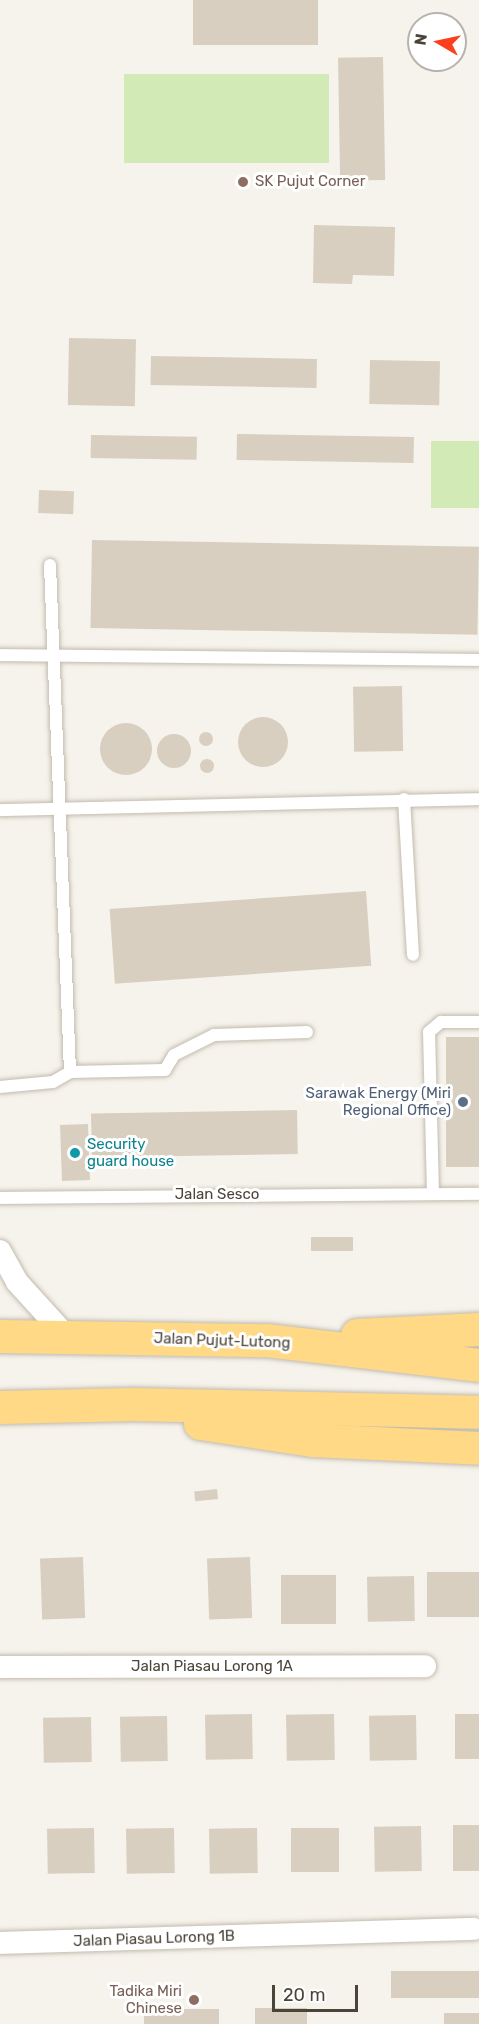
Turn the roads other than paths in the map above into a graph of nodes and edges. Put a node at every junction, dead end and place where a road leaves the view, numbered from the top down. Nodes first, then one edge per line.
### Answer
1 (50, 565) dead end
2 (0, 655) edge
3 (50, 656) junction
4 (479, 660) edge
5 (404, 799) junction
6 (479, 799) edge
7 (60, 808) junction
8 (0, 810) edge
9 (413, 955) dead end
10 (479, 1022) edge
11 (307, 1032) dead end
12 (70, 1072) junction
13 (0, 1088) edge
14 (433, 1194) junction
15 (479, 1194) edge
16 (0, 1198) edge
17 (0, 1251) edge
18 (479, 1329) edge
19 (0, 1336) edge
20 (68, 1338) junction
21 (266, 1340) junction
22 (479, 1365) edge
23 (83, 1405) junction
24 (0, 1407) edge
25 (479, 1412) edge
26 (479, 1448) edge
27 (425, 1666) dead end
28 (0, 1667) edge
29 (474, 1929) dead end
30 (0, 1943) edge

1 - 3 lane
2 - 3 lane
3 - 4 lane
3 - 7 lane
5 - 6 lane
5 - 7 lane
5 - 9 lane
7 - 8 lane
7 - 12 lane
10 - 14 lane
11 - 12 lane
12 - 13 lane
14 - 15 lane, Jalan Sesco
14 - 16 lane, Jalan Sesco
17 - 20 street
18 - 21 highway
19 - 20 highway, Jalan Pujut-Lutong
20 - 21 highway, Jalan Pujut-Lutong
21 - 22 highway, Jalan Pujut-Lutong
23 - 24 highway
23 - 25 highway
23 - 26 highway
27 - 28 street, Jalan Piasau Lorong 1A
29 - 30 street, Jalan Piasau Lorong 1B

